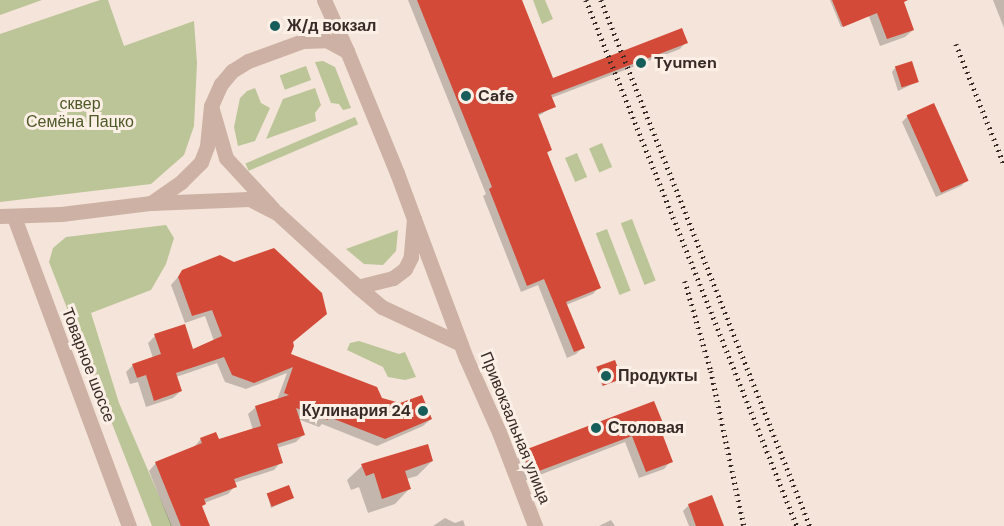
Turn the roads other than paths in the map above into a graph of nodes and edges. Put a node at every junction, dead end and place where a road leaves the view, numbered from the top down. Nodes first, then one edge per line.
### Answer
1 (324, 0) edge
2 (347, 51) junction
3 (211, 106) junction
4 (151, 202) junction
5 (277, 213) junction
6 (5, 218) edge
7 (414, 219) junction
8 (358, 287) junction
9 (461, 344) junction
10 (129, 526) edge
11 (535, 526) edge

1 - 2 street, Привокзальная улица
2 - 3 street
2 - 7 street, Привокзальная улица
3 - 4 street
3 - 5 street, Привокзальная улица
4 - 5 street, Привокзальная улица
4 - 6 street, Привокзальная улица
5 - 8 street, Привокзальная улица
6 - 10 street, Товарное шоссе
7 - 8 street, Привокзальная улица
7 - 9 street, Привокзальная улица
8 - 9 street, Привокзальная улица
9 - 11 street, Привокзальная улица

